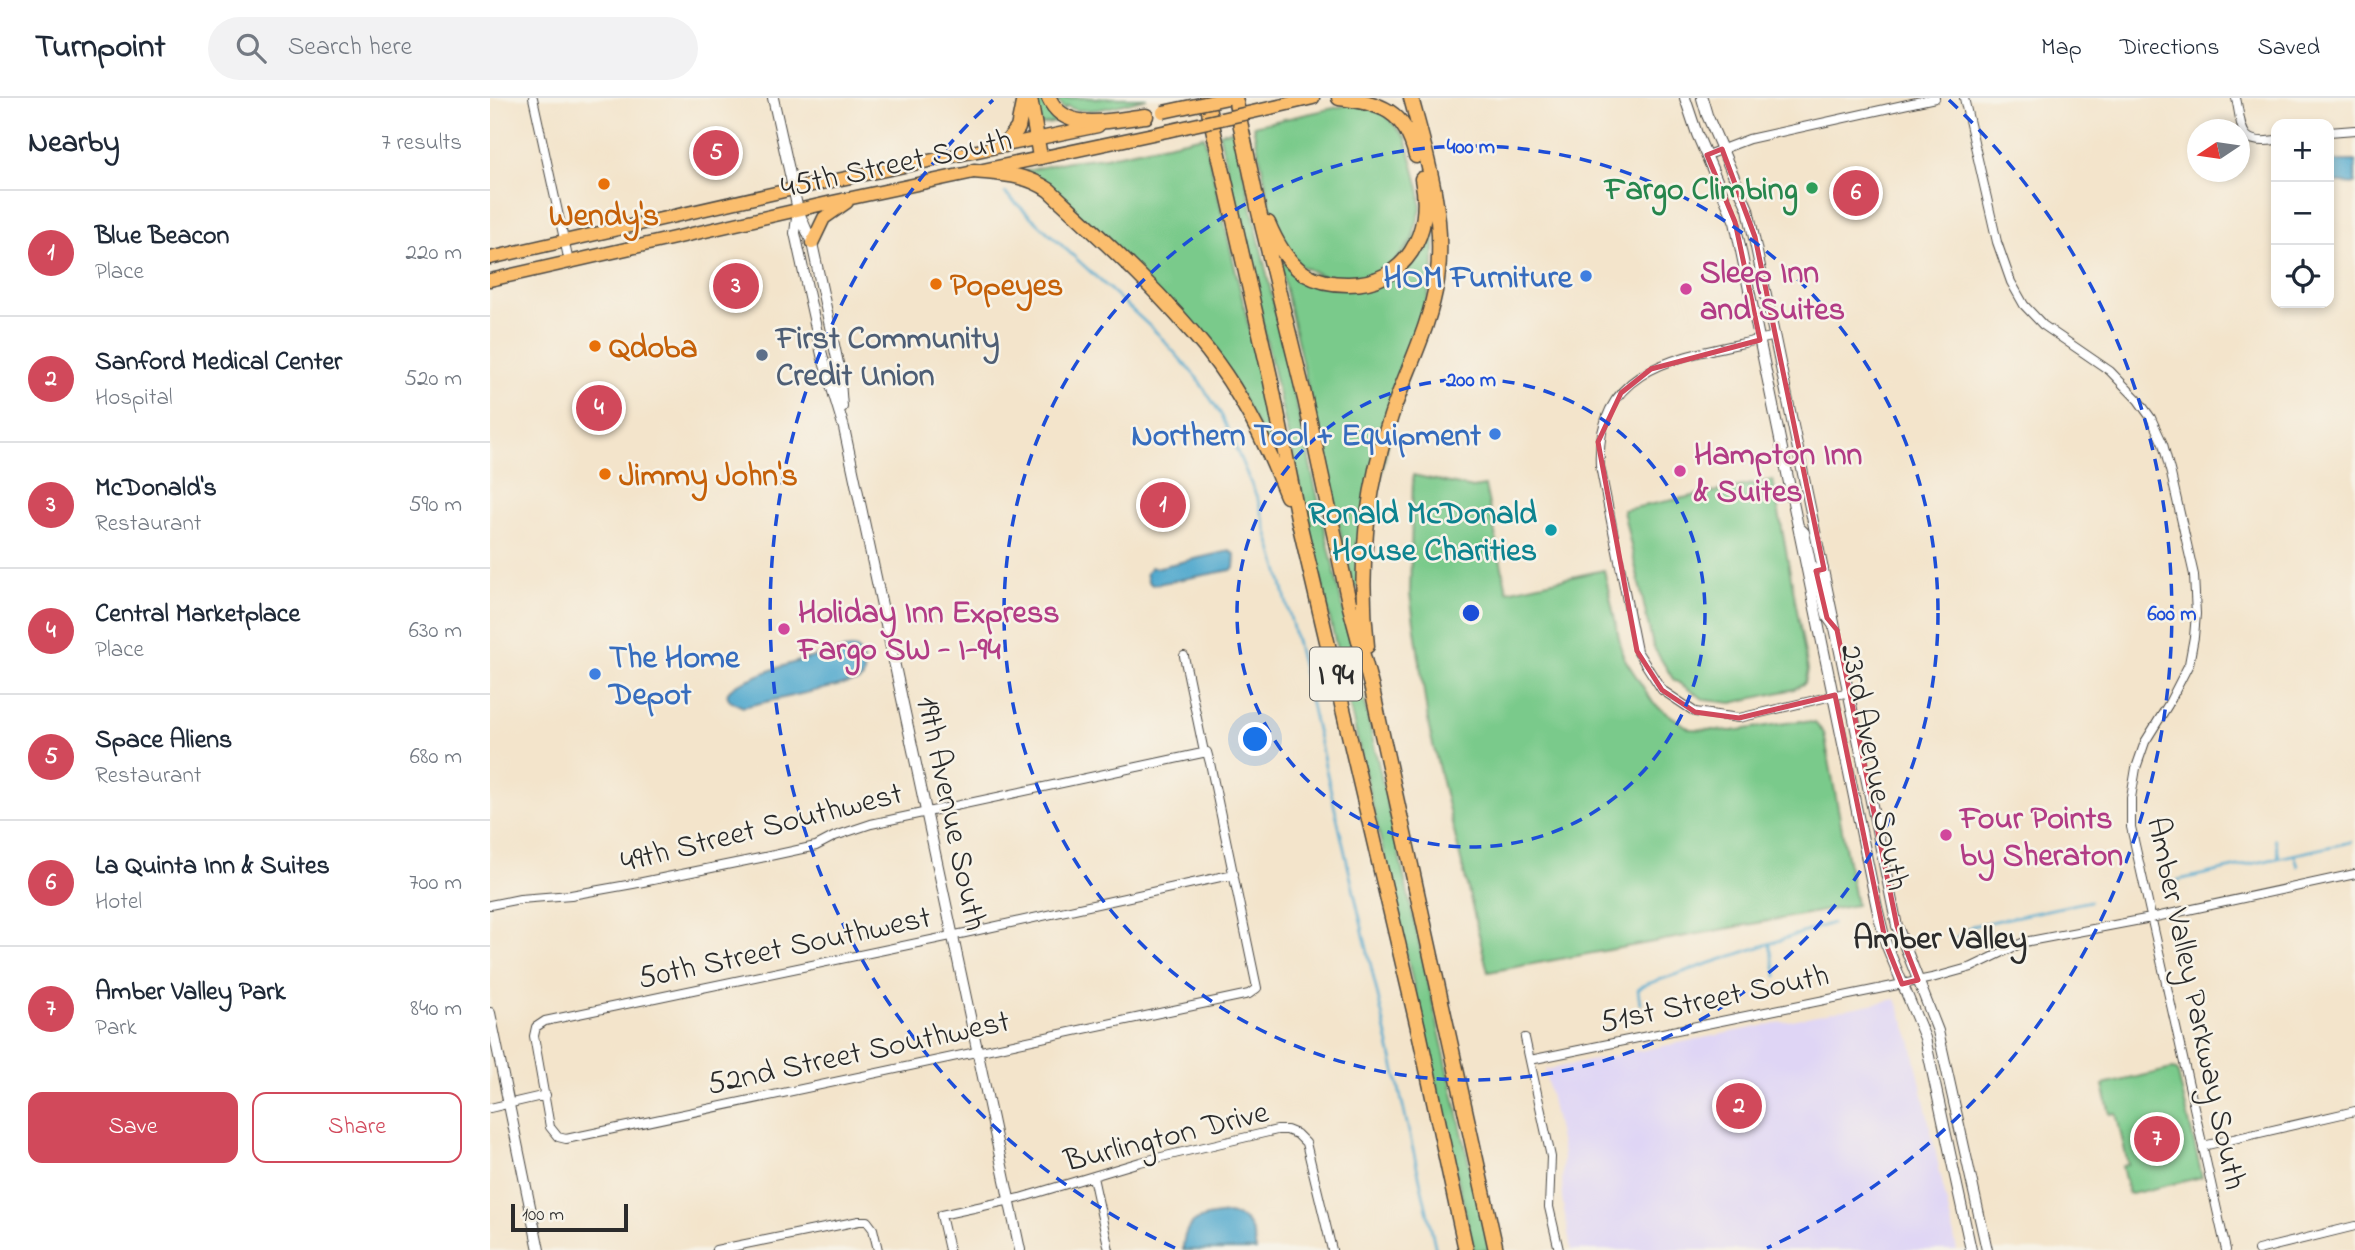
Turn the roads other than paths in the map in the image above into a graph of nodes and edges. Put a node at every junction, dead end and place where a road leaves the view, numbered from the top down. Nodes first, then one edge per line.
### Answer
1 (533, 98) edge
2 (773, 98) edge
3 (1024, 98) edge
4 (1030, 98) edge
5 (1049, 98) edge
6 (1203, 98) edge
7 (1228, 98) edge
8 (1235, 98) edge
9 (1313, 98) edge
10 (1339, 98) edge
11 (1410, 98) edge
12 (1422, 98) edge
13 (1685, 98) edge
14 (1702, 98) edge
15 (1935, 98) edge
16 (1964, 98) edge
17 (2236, 98) edge
18 (1146, 116) junction
19 (1420, 130) junction
20 (2355, 130) edge
21 (2334, 132) edge
22 (1036, 138) junction
23 (2271, 140) edge
24 (1005, 145) junction
25 (1722, 149) junction
26 (1707, 155) junction
27 (1040, 157) junction
28 (974, 171) junction
29 (1254, 188) junction
30 (793, 190) junction
31 (852, 198) junction
32 (798, 210) junction
33 (565, 243) junction
34 (812, 243) junction
35 (490, 258) edge
36 (569, 262) junction
37 (490, 280) edge
38 (1775, 336) junction
39 (1760, 340) junction
40 (844, 428) junction
41 (1799, 526) junction
42 (1301, 530) junction
43 (1824, 569) junction
44 (1810, 576) junction
45 (1837, 629) junction
46 (1184, 656) dead end
47 (1372, 689) junction
48 (1849, 692) junction
49 (1835, 695) junction
50 (1206, 752) junction
51 (926, 811) junction
52 (1234, 874) junction
53 (2355, 874) edge
54 (490, 905) edge
55 (2151, 918) junction
56 (952, 936) junction
57 (1918, 980) junction
58 (1902, 984) junction
59 (490, 1013) edge
60 (1525, 1038) dead end
61 (976, 1051) junction
62 (1530, 1060) junction
63 (546, 1096) junction
64 (509, 1104) junction
65 (490, 1108) edge
66 (2355, 1111) edge
67 (2203, 1146) junction
68 (1093, 1177) junction
69 (1009, 1200) junction
70 (2355, 1226) edge
71 (1465, 1245) edge
72 (750, 1247) edge
73 (540, 1250) edge
74 (716, 1250) edge
75 (878, 1250) edge
76 (949, 1250) edge
77 (1020, 1250) edge
78 (1110, 1250) edge
79 (1332, 1250) edge
80 (1496, 1250) edge
81 (1559, 1250) edge
82 (1971, 1250) edge
83 (1987, 1250) edge
84 (2226, 1250) edge
85 (2258, 1250) edge

1 - 33 street
2 - 30 street, 19th Avenue South
3 - 24 highway
4 - 22 highway
5 - 18 highway
6 - 42 highway, I 94
7 - 18 main road, 45th Street South, bridge
8 - 29 highway, I 94
9 - 27 main road, 45th Street South, bridge
10 - 29 highway
11 - 19 highway
12 - 19 highway
13 - 26 street, 23rd Avenue South
14 - 25 street, 23rd Avenue South
15 - 25 street
16 - 55 street, Amber Valley Parkway South
17 - 23 street
18 - 22 main road, 45th Street South
19 - 47 highway
20 - 21 street
22 - 24 main road, 45th Street South
22 - 27 highway
24 - 30 main road, 45th Street South
25 - 26 street
25 - 38 street, 23rd Avenue South
26 - 39 street, 23rd Avenue South
27 - 28 main road, 45th Street South
28 - 31 main road, 45th Street South
28 - 42 highway
29 - 47 highway, I 94
30 - 32 street, 19th Avenue South
30 - 33 main road, 45th Street South
31 - 32 main road, 45th Street South
31 - 34 main road
32 - 34 street, 19th Avenue South
32 - 36 main road, 45th Street South
32 - 40 street, 19th Avenue South
33 - 35 main road, 45th Street South
33 - 36 street
34 - 40 street, 19th Avenue South
36 - 37 main road, 45th Street South
38 - 39 street
38 - 43 street, 23rd Avenue South
39 - 41 street, 23rd Avenue South
39 - 49 street
40 - 51 street, 19th Avenue South
41 - 43 street, 23rd Avenue South
41 - 44 street, 23rd Avenue South
42 - 71 highway, I 94
43 - 45 street, 23rd Avenue South
44 - 45 street, 23rd Avenue South
44 - 49 street, 23rd Avenue South
45 - 48 street, 23rd Avenue South
46 - 50 street
47 - 80 highway, I 94
48 - 49 street
48 - 57 street, 23rd Avenue South
49 - 58 street, 23rd Avenue South
50 - 51 street, 49th Street Southwest
50 - 52 street
51 - 54 street, 49th Street Southwest
51 - 56 street, 19th Avenue South
52 - 56 street, 50th Street Southwest
52 - 61 street, 52nd Street Southwest
53 - 55 street, 51st Street South
55 - 57 street, 51st Street South
55 - 67 street, Amber Valley Parkway South
56 - 61 street, 19th Avenue South
56 - 63 street, 50th Street Southwest
57 - 58 street, 51st Street South
57 - 83 street, 23rd Avenue South
58 - 62 street, 51st Street South
58 - 82 street, 23rd Avenue South
59 - 64 street
60 - 62 street
61 - 63 street, 52nd Street Southwest
61 - 69 street, 19th Avenue South
62 - 81 street
63 - 64 street
64 - 65 street
64 - 73 street
66 - 67 street
67 - 84 street, Amber Valley Parkway South
68 - 69 street, Burlington Drive
68 - 78 street
68 - 79 street, Burlington Drive
69 - 76 street, Burlington Drive
69 - 77 street, 19th Avenue South
70 - 85 street
72 - 74 street
72 - 75 street

